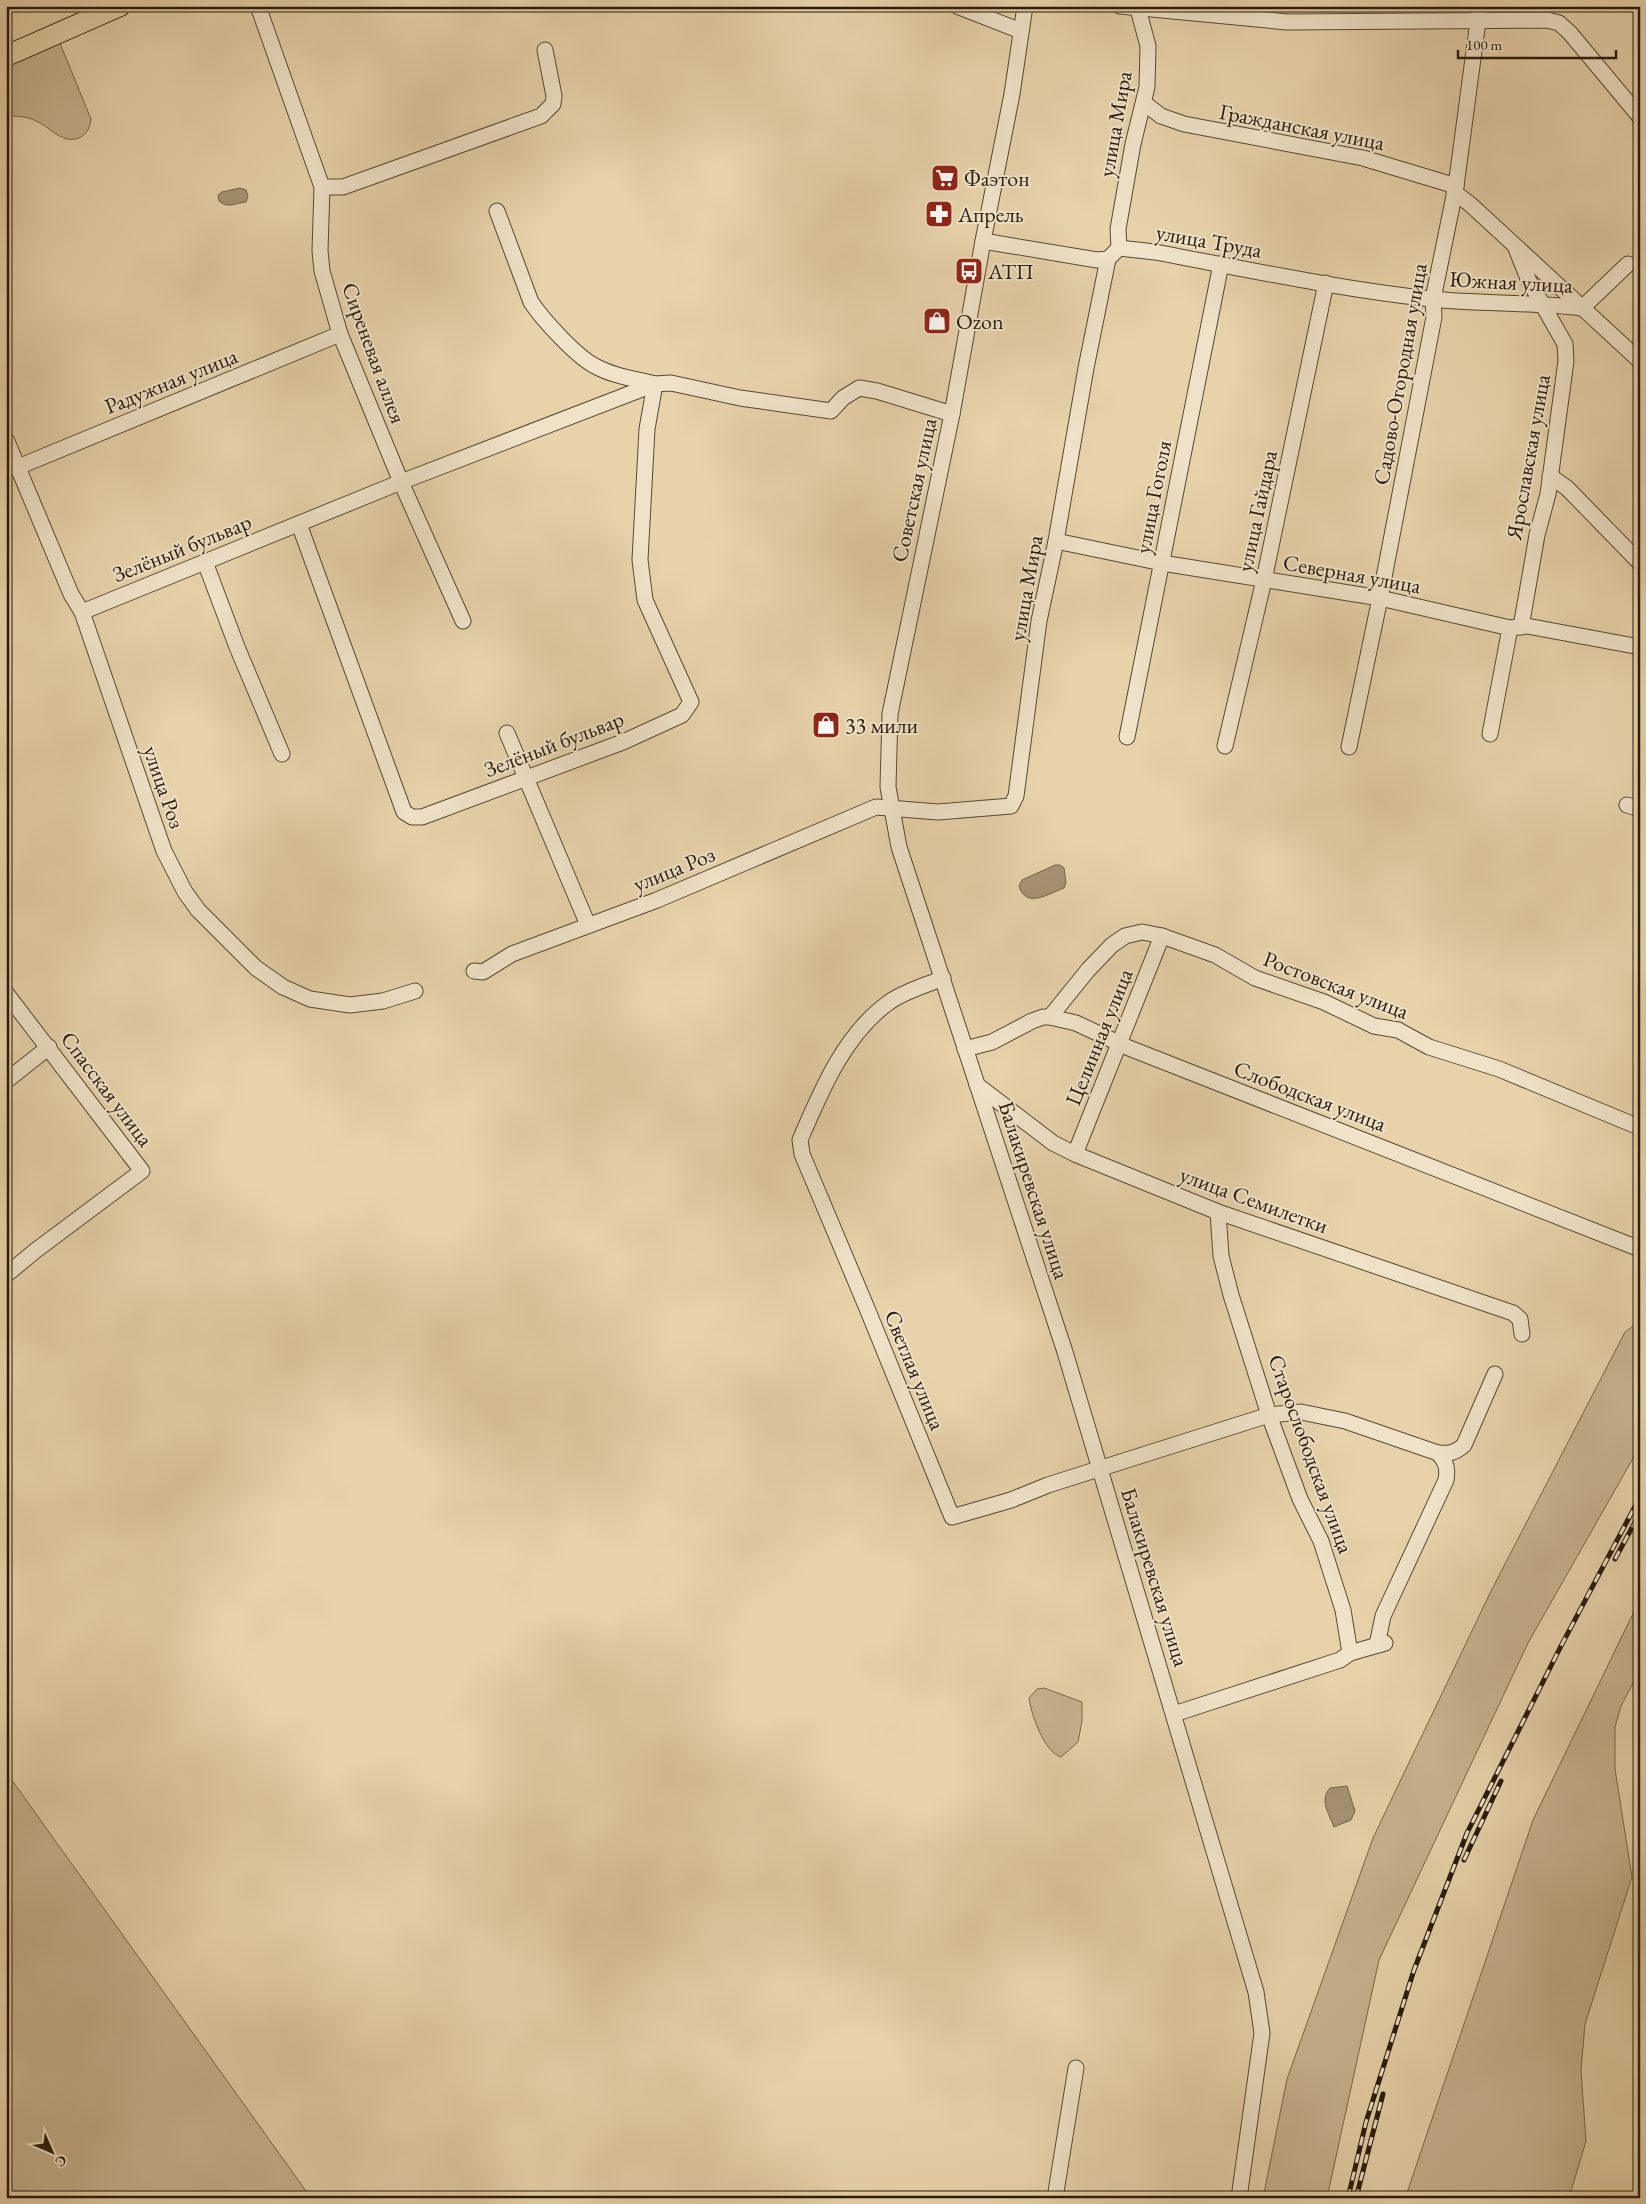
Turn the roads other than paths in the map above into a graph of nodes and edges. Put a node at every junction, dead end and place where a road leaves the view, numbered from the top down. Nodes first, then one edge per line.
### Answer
1 (120, 6) edge
2 (258, 6) edge
3 (957, 6) edge
4 (1025, 6) edge
5 (1120, 6) edge
6 (1138, 9) junction
7 (1479, 14) edge
8 (1021, 31) junction
9 (545, 50) dead end
10 (6, 56) edge
11 (1144, 103) junction
12 (1640, 117) edge
13 (322, 186) junction
14 (1455, 189) junction
15 (497, 211) dead end
16 (983, 241) junction
17 (1515, 246) junction
18 (1114, 254) junction
19 (1220, 264) junction
20 (1628, 264) dead end
21 (1326, 283) junction
22 (1433, 299) junction
23 (1542, 303) junction
24 (1582, 308) junction
25 (340, 334) junction
26 (1640, 361) edge
27 (655, 384) junction
28 (952, 414) junction
29 (6, 439) edge
30 (18, 467) junction
31 (1550, 476) junction
32 (401, 482) junction
33 (299, 524) junction
34 (1056, 541) junction
35 (205, 562) junction
36 (1162, 563) junction
37 (1640, 563) edge
38 (1264, 580) junction
39 (1380, 598) junction
40 (82, 612) junction
41 (463, 621) dead end
42 (1515, 627) junction
43 (1640, 647) edge
44 (507, 733) dead end
45 (1490, 734) dead end
46 (1127, 737) dead end
47 (1225, 746) dead end
48 (1349, 747) dead end
49 (282, 754) dead end
50 (526, 778) junction
51 (891, 808) junction
52 (588, 925) junction
53 (1162, 936) junction
54 (474, 971) dead end
55 (944, 978) junction
56 (415, 991) dead end
57 (6, 993) edge
58 (1050, 1017) junction
59 (1119, 1043) junction
60 (49, 1048) junction
61 (965, 1049) junction
62 (6, 1081) edge
63 (977, 1085) junction
64 (1634, 1125) dead end
65 (1075, 1154) junction
66 (1218, 1212) junction
67 (1640, 1249) edge
68 (6, 1275) edge
69 (1522, 1334) dead end
70 (1495, 1374) dead end
71 (1268, 1415) junction
72 (1438, 1453) junction
73 (1101, 1469) junction
74 (1350, 1653) junction
75 (1174, 1714) junction
76 (1076, 2068) dead end
77 (1055, 2198) edge
78 (1239, 2198) edge

1 - 10 main road
2 - 13 street, Сиреневая аллея
3 - 8 street
4 - 8 street, Советская улица
5 - 6 street
6 - 7 street
6 - 11 street, улица Мира
7 - 12 street
7 - 14 street, Садово-Огородная улица
8 - 16 street, Советская улица
9 - 13 street
11 - 14 street, Гражданская улица
11 - 18 street, улица Мира
13 - 25 street, Сиреневая аллея
14 - 17 street
14 - 22 street, Садово-Огородная улица
15 - 27 street
16 - 18 street, улица Труда
16 - 28 street, Советская улица
17 - 23 street, Ярославская улица
17 - 24 street
18 - 19 street, улица Труда
18 - 34 street, улица Мира
19 - 21 street, улица Труда
19 - 36 street, улица Гоголя
20 - 24 street, Южная улица
21 - 22 street, улица Труда
21 - 38 street, улица Гайдара
22 - 23 street, Южная улица
22 - 39 street, Садово-Огородная улица
23 - 24 street, Южная улица
23 - 31 street, Ярославская улица
24 - 26 street
25 - 30 street, Радужная улица
25 - 32 street, Сиреневая аллея
27 - 28 street
27 - 32 street, Зелёный бульвар
27 - 50 street, Зелёный бульвар
28 - 51 street, Советская улица
29 - 30 street, улица Роз
30 - 40 street, улица Роз
31 - 37 street
31 - 42 street, Ярославская улица
32 - 33 street, Зелёный бульвар
32 - 41 street, Сиреневая аллея
33 - 35 street, Зелёный бульвар
33 - 50 street, Зелёный бульвар
34 - 36 street, Северная улица
34 - 51 street, улица Мира
35 - 40 street, Зелёный бульвар
35 - 49 street
36 - 38 street, Северная улица
36 - 46 street, улица Гоголя
38 - 39 street, Северная улица
38 - 47 street, улица Гайдара
39 - 42 street, Северная улица
39 - 48 street, Садово-Огородная улица
40 - 56 street, улица Роз
42 - 43 street, Северная улица
42 - 45 street, Ярославская улица
44 - 50 street
50 - 52 street
51 - 52 street, улица Роз
51 - 55 street, Советская улица
52 - 54 street, улица Роз
53 - 58 street, Ростовская улица
53 - 59 street, Целинная улица
53 - 64 street, Ростовская улица
55 - 61 street, Балакиревская улица
55 - 73 street, Светлая улица
57 - 60 street, Спасская улица
58 - 59 street, Слободская улица
58 - 61 street, Слободская улица
59 - 65 street, Целинная улица
59 - 67 street, Слободская улица
60 - 62 street
60 - 68 street, Спасская улица
61 - 63 street, Балакиревская улица
63 - 65 street, улица Семилетки
63 - 73 street, Балакиревская улица
65 - 66 street, улица Семилетки
66 - 69 street, улица Семилетки
66 - 71 street, Старослободская улица
70 - 72 street
71 - 72 street, Светлая улица
71 - 73 street, Светлая улица
71 - 74 street, Старослободская улица
72 - 74 street
73 - 75 street, Балакиревская улица
74 - 75 street
75 - 78 street, Балакиревская улица
76 - 77 street

